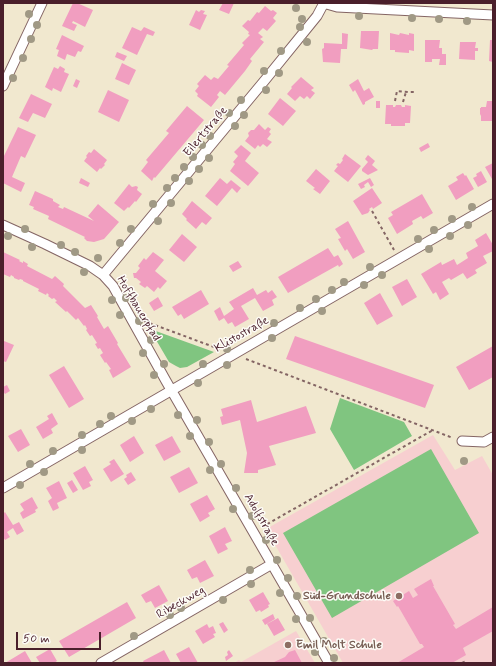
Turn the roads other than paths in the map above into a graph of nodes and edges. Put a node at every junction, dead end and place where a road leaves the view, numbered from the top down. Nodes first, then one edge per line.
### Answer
1 (42, 3) edge
2 (324, 3) edge
3 (493, 15) edge
4 (3, 86) edge
5 (493, 204) edge
6 (3, 225) edge
7 (103, 274) junction
8 (171, 390) junction
9 (493, 437) edge
10 (462, 441) road end
11 (3, 488) edge
12 (272, 564) junction
13 (101, 663) edge
14 (329, 663) edge

1 - 4 street
2 - 3 street
2 - 7 street, Eilertstraße
5 - 8 street, Klistostraße
6 - 7 street, Hoffbauerpfad
7 - 8 street, Hoffbauerpfad
8 - 11 street, Klistostraße
8 - 12 street, Adolfstraße
9 - 10 street
12 - 13 street, Ribeckweg
12 - 14 street, Adolfstraße

